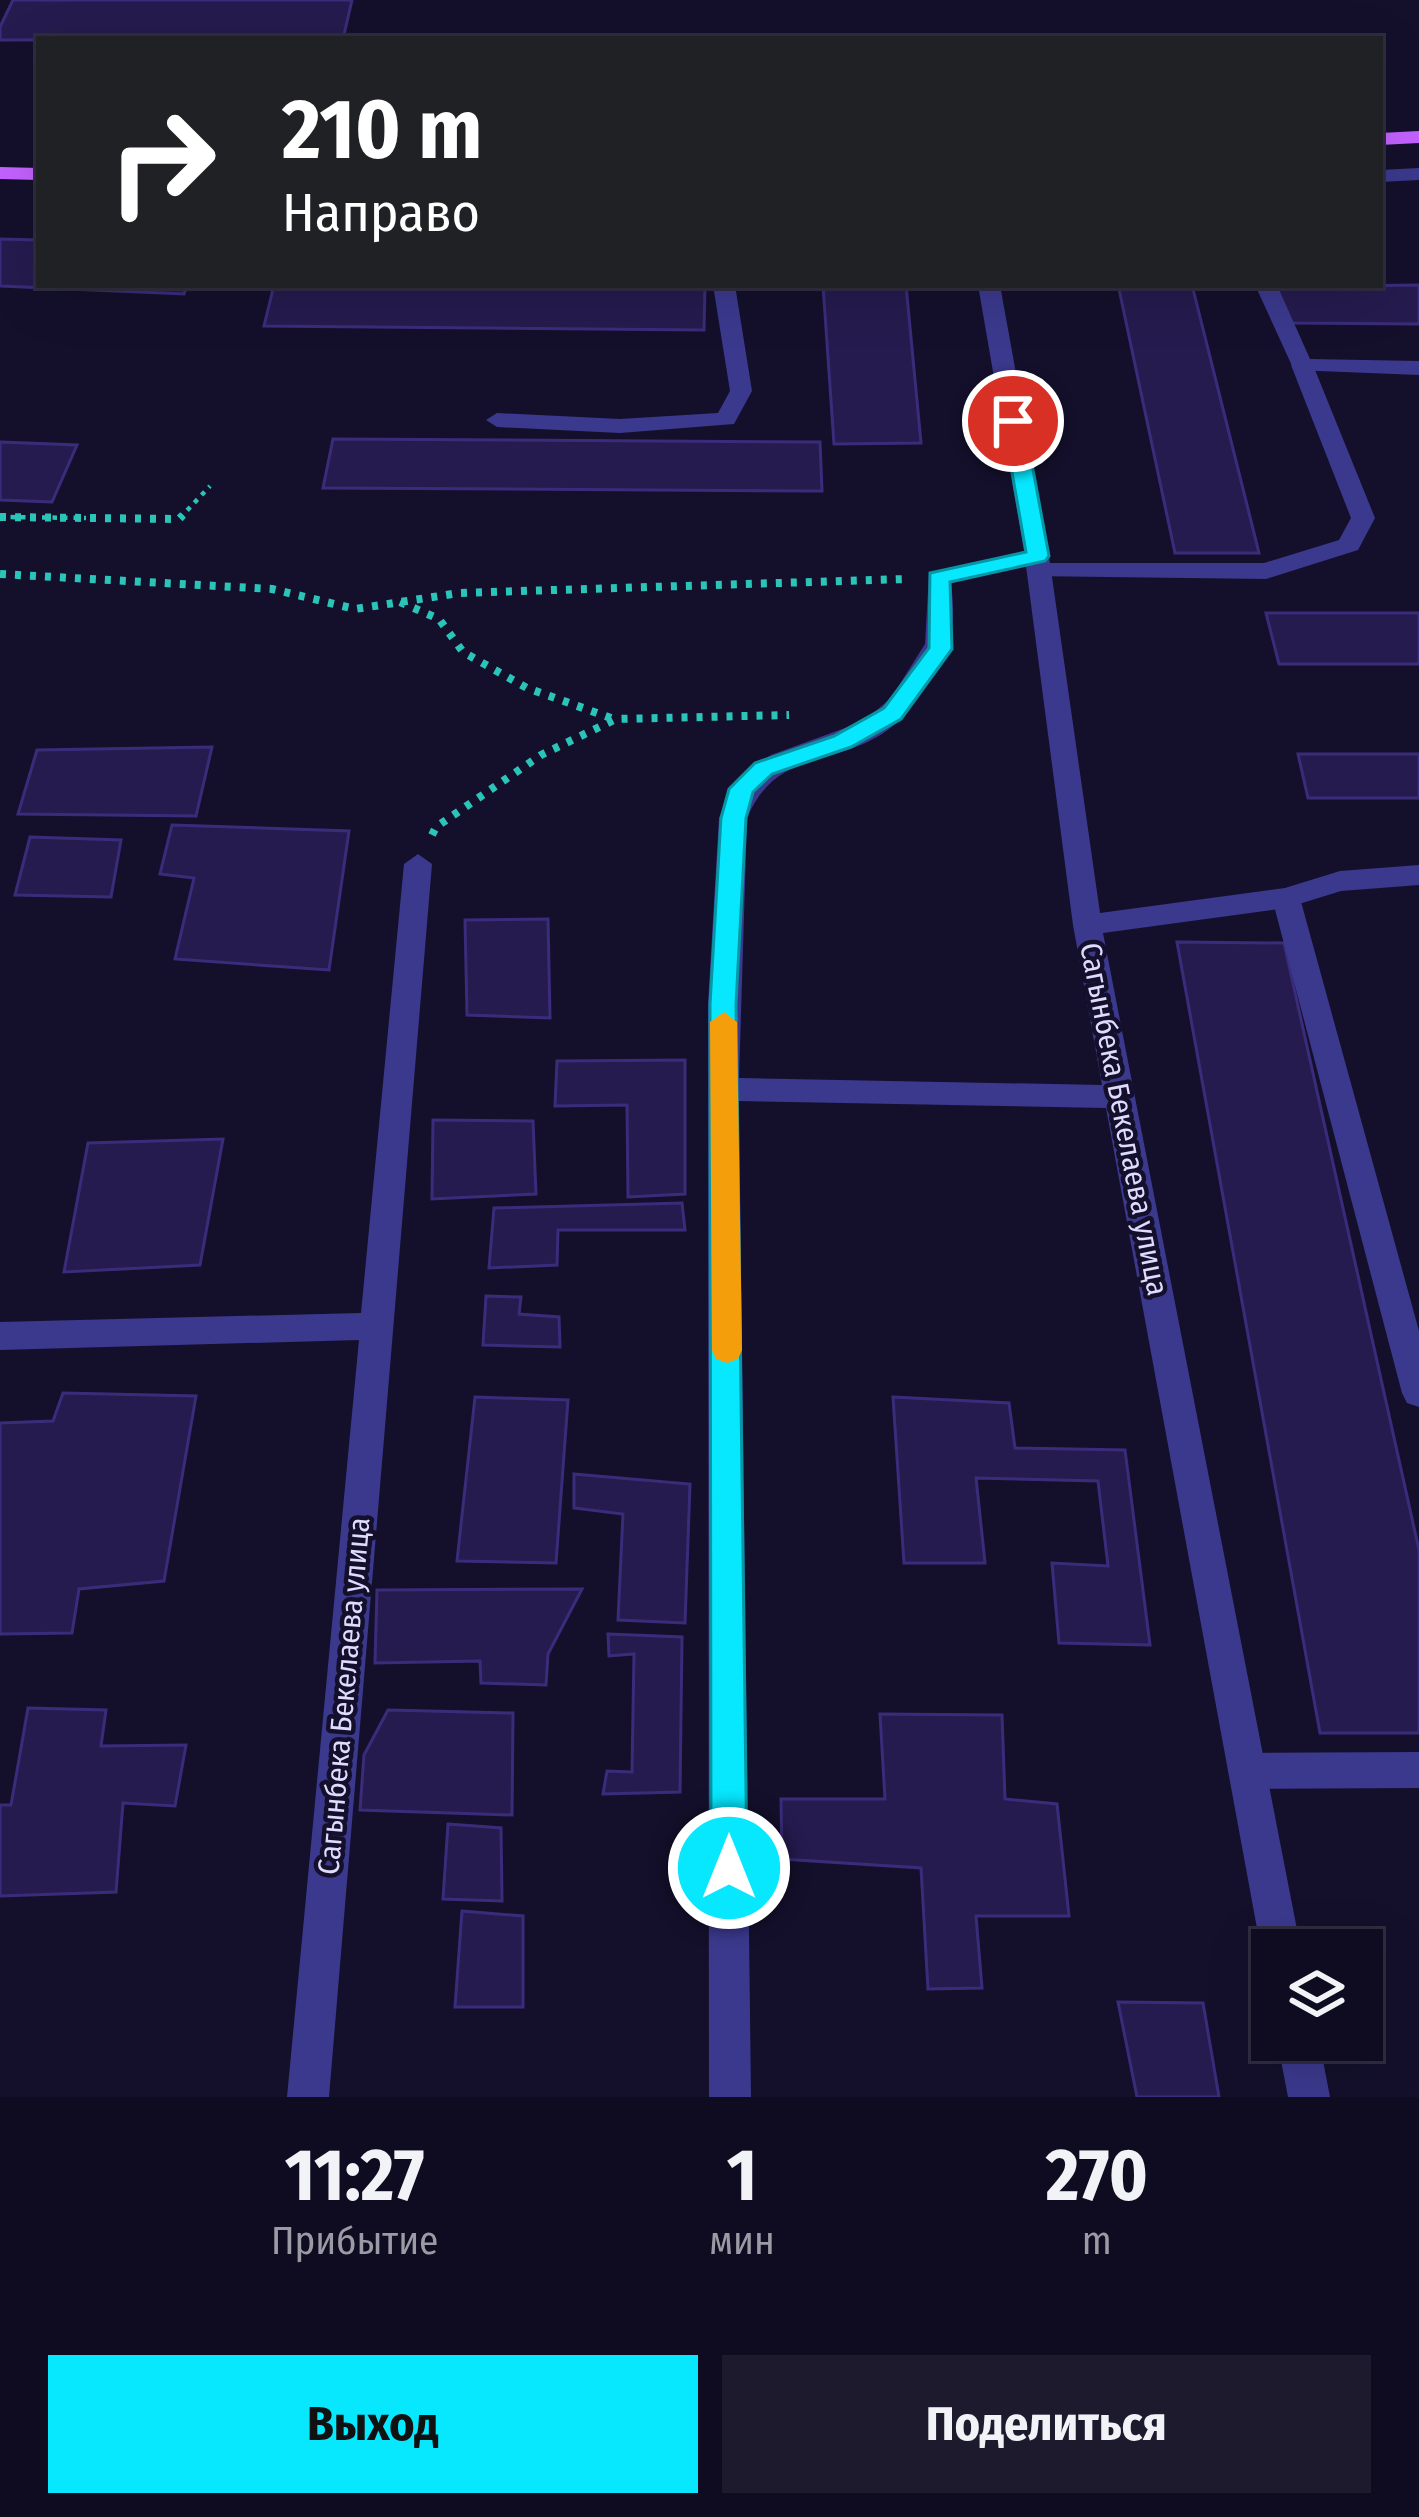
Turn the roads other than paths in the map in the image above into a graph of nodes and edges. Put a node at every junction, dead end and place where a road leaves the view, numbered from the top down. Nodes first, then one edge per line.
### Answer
1 (1419, 137) edge
2 (1383, 140) edge
3 (0, 173) edge
4 (36, 174) edge
5 (1419, 174) edge
6 (1383, 176) edge
7 (724, 288) edge
8 (990, 288) edge
9 (1266, 288) edge
10 (1302, 365) junction
11 (1419, 368) edge
12 (497, 420) dead end
13 (1038, 564) junction
14 (418, 864) road end
15 (1419, 875) edge
16 (1286, 898) junction
17 (1088, 925) junction
18 (726, 1089) junction
19 (1120, 1096) junction
20 (377, 1326) junction
21 (0, 1336) edge
22 (1419, 1394) edge
23 (1419, 1770) edge
24 (1247, 1771) junction
25 (1277, 1929) edge
26 (1305, 2061) edge
27 (1316, 2096) edge
28 (308, 2097) edge
29 (730, 2097) edge

1 - 2 main road
3 - 4 main road
5 - 6 street
7 - 12 street
8 - 13 street, Сагынбека Бекелаева улица
9 - 10 street
10 - 11 street
10 - 13 street
13 - 17 street, Сагынбека Бекелаева улица
13 - 18 street
14 - 20 street, Сагынбека Бекелаева улица
15 - 16 street
16 - 17 street
16 - 22 street
17 - 19 street, Сагынбека Бекелаева улица
18 - 19 street
18 - 29 street
19 - 24 street, Сагынбека Бекелаева улица
20 - 21 street
20 - 28 street, Сагынбека Бекелаева улица
23 - 24 street
24 - 25 street, Сагынбека Бекелаева улица
26 - 27 street

